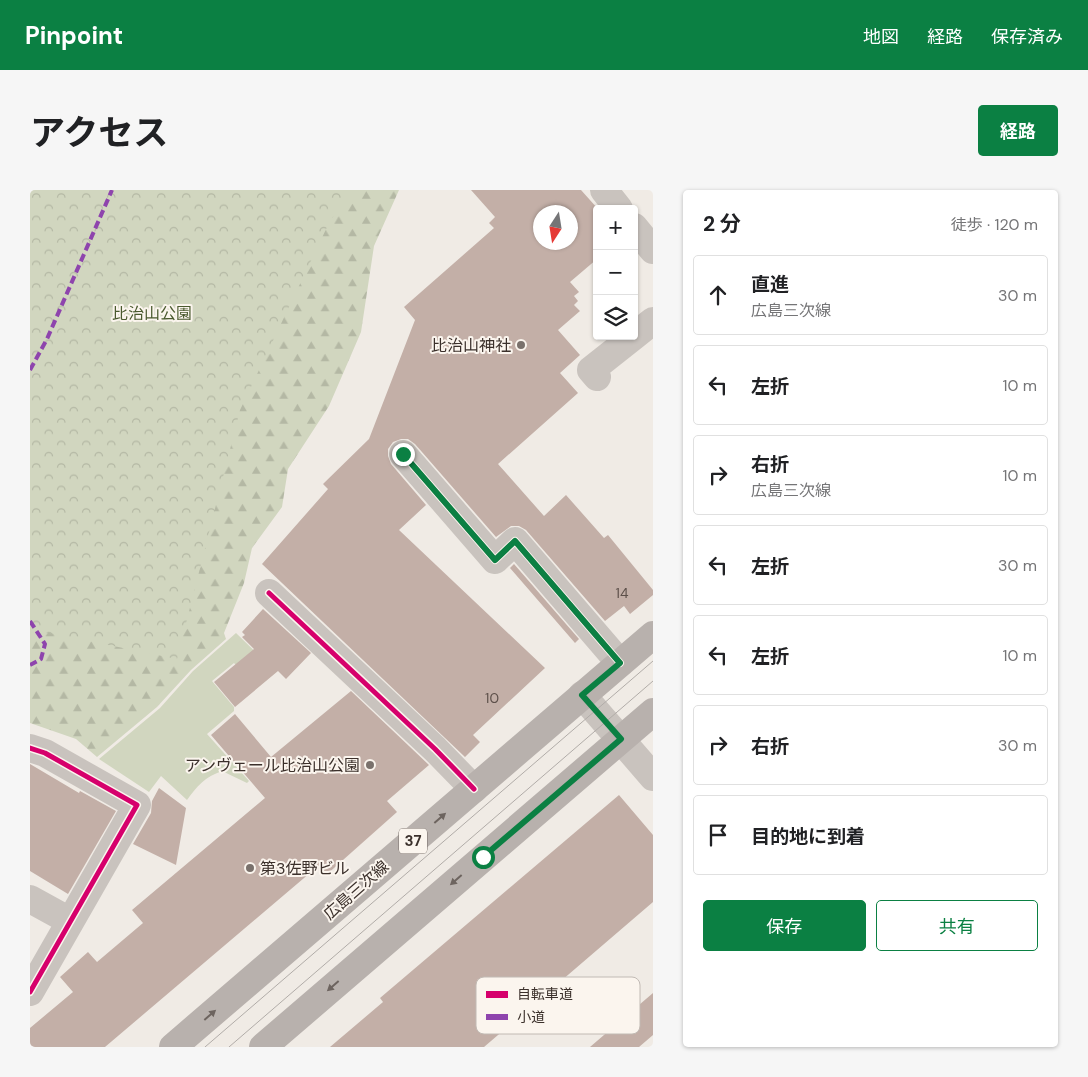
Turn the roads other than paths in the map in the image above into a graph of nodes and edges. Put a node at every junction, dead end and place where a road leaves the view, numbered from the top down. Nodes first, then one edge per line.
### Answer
1 (604, 190) edge
2 (617, 205) edge
3 (638, 232) edge
4 (653, 250) edge
5 (653, 321) edge
6 (638, 333) edge
7 (629, 340) edge
8 (597, 377) dead end
9 (403, 454) dead end
10 (269, 593) dead end
11 (653, 635) edge
12 (620, 663) junction
13 (582, 695) junction
14 (653, 712) edge
15 (621, 739) junction
16 (30, 748) edge
17 (653, 777) edge
18 (474, 789) junction
19 (30, 899) edge
20 (70, 921) junction
21 (30, 992) edge
22 (276, 1043) edge
23 (173, 1047) edge

1 - 2 street
3 - 4 street
5 - 6 street
7 - 8 street
9 - 12 street
10 - 18 street
11 - 12 main road, 広島三次線 / 37
12 - 13 main road, 広島三次線 / 37
13 - 15 street
13 - 18 main road, 広島三次線 / 37
14 - 15 main road
15 - 17 street
15 -> 22 main road
16 - 20 street
23 -> 18 main road, 広島三次線 / 37
19 - 20 street
20 - 21 street

